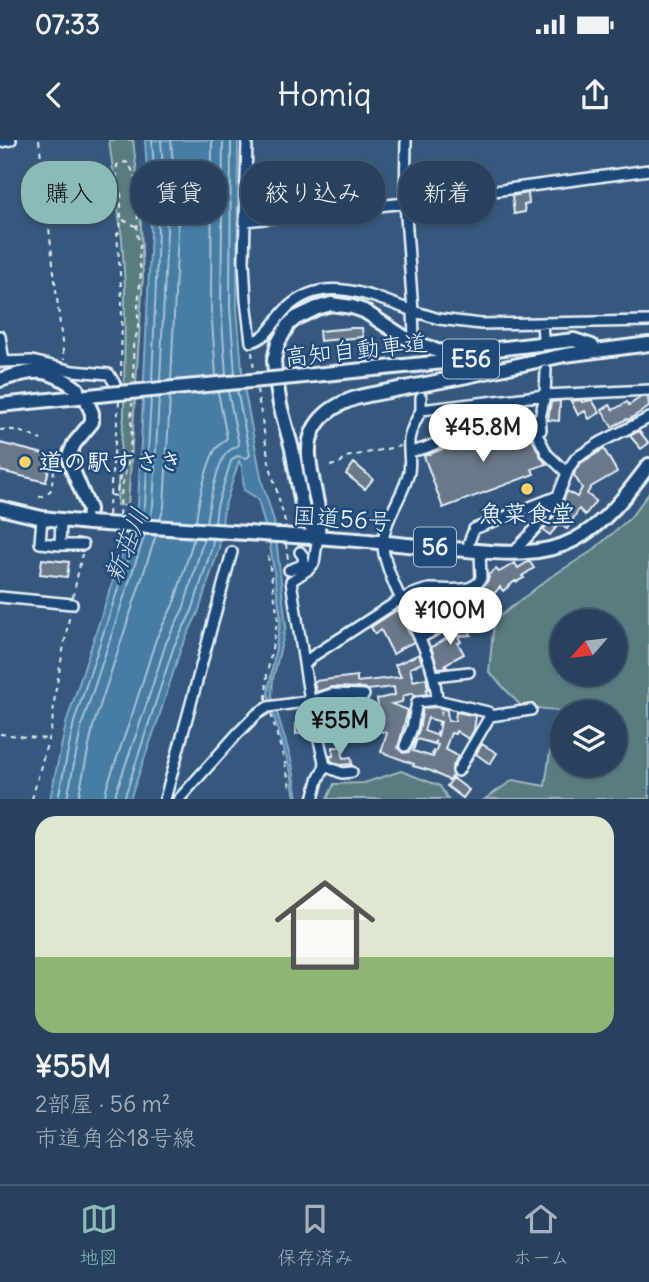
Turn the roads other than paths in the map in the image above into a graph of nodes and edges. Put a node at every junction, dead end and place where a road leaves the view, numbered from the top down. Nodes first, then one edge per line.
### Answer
1 (11, 140) edge
2 (247, 140) edge
3 (405, 140) edge
4 (0, 142) edge
5 (246, 161) edge
6 (405, 161) edge
7 (649, 170) edge
8 (495, 191) edge
9 (245, 224) edge
10 (407, 224) edge
11 (413, 311) junction
12 (649, 321) edge
13 (542, 323) junction
14 (0, 336) edge
15 (414, 337) tunnel mouth
16 (543, 337) dead end
17 (649, 343) edge
18 (592, 346) junction
19 (2, 362) edge
20 (546, 370) dead end
21 (0, 380) edge
22 (115, 386) junction
23 (77, 389) dead end
24 (649, 390) edge
25 (545, 395) junction
26 (421, 397) tunnel mouth
27 (88, 404) dead end
28 (0, 405) edge
29 (421, 410) junction
30 (649, 418) edge
31 (410, 448) junction
32 (649, 466) edge
33 (568, 470) junction
34 (558, 496) junction
35 (0, 508) edge
36 (42, 518) junction
37 (61, 521) junction
38 (88, 523) junction
39 (318, 536) junction
40 (383, 543) junction
41 (60, 545) junction
42 (83, 545) road end
43 (474, 550) junction
44 (232, 552) dead end
45 (300, 552) dead end
46 (516, 552) junction
47 (289, 570) dead end
48 (0, 597) edge
49 (401, 599) junction
50 (72, 604) road end
51 (474, 619) dead end
52 (420, 638) junction
53 (305, 664) junction
54 (469, 672) dead end
55 (434, 676) junction
56 (364, 695) dead end
57 (310, 701) junction
58 (440, 701) junction
59 (531, 710) dead end
60 (490, 716) junction
61 (405, 746) dead end
62 (325, 766) junction
63 (458, 771) dead end
64 (352, 772) dead end
65 (165, 799) edge
66 (178, 799) edge
67 (313, 799) edge

1 - 4 street
2 - 5 street
3 - 6 street
7 - 8 street
9 - 11 street
10 - 11 street
11 - 13 street
11 - 15 street
12 - 13 street
13 - 16 street
14 - 19 street
17 - 18 highway, 高知自動車道 / E56
17 - 39 highway
18 - 22 highway, 高知自動車道 / E56, bridge
18 - 39 highway
19 - 22 street
20 - 25 street
21 - 23 highway
22 - 28 highway, E56
24 - 25 street
25 - 29 street
25 - 33 street
26 - 29 street
27 - 38 highway
29 - 31 street
30 - 33 street
31 - 33 street
31 - 40 street
32 - 46 highway, 国道56号 / 56
33 - 34 street
34 - 43 street
34 - 46 street
35 - 36 highway, 国道56号 / 56
36 - 37 highway, 国道56号 / 56
36 - 41 street
37 - 38 highway, 国道56号 / 56
37 - 41 street
38 - 39 highway, 国道56号 / 56, bridge
39 - 40 highway, 国道56号 / 56
39 - 53 street
40 - 43 highway, 国道56号 / 56
40 - 49 street
41 - 42 street
43 - 46 highway, 国道56号 / 56
43 - 49 street
44 - 65 street
45 - 47 street
48 - 50 street
49 - 52 street
49 - 53 street
51 - 52 street
52 - 55 street
53 - 57 street
54 - 55 street
55 - 58 street
56 - 57 street
57 - 62 street
57 - 66 street
58 - 60 street
58 - 61 street
59 - 60 street
60 - 63 street
62 - 64 street
62 - 67 street

